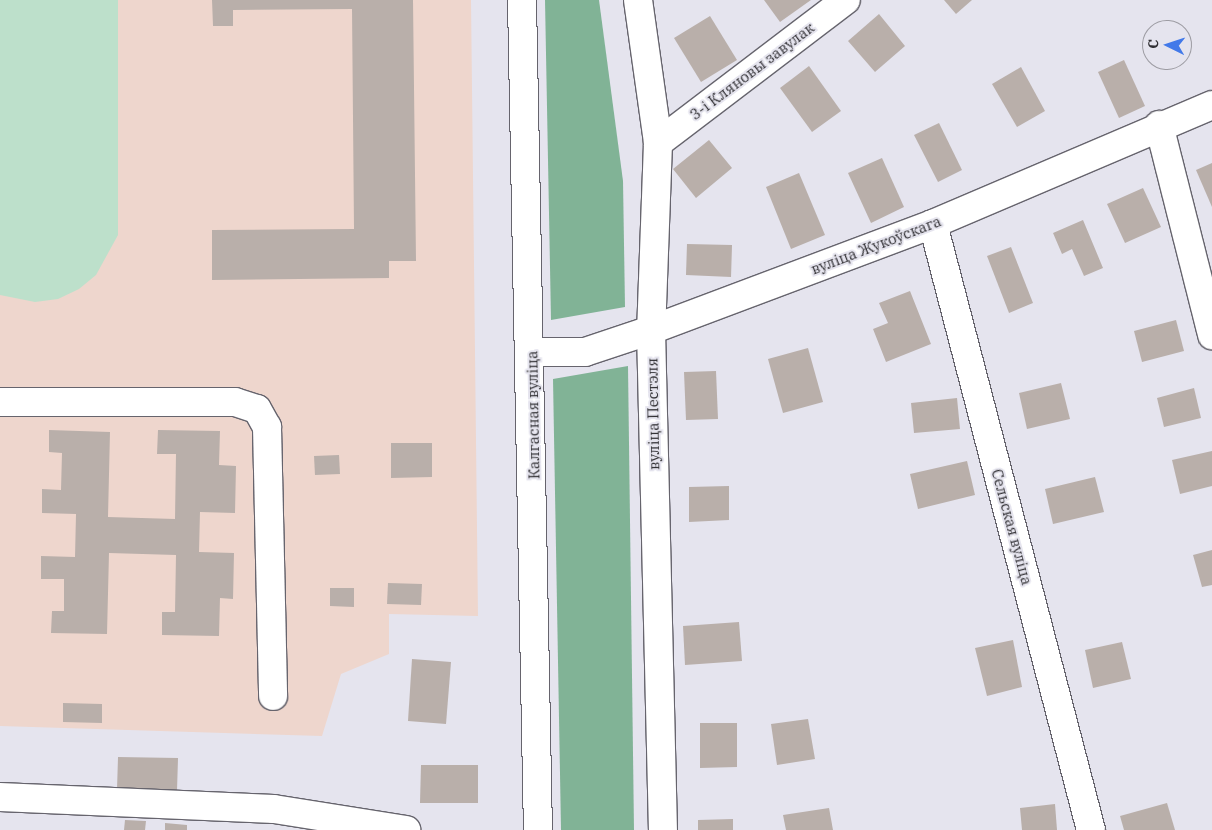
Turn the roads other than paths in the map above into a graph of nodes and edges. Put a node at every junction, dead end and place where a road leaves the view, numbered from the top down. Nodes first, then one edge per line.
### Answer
1 (522, 0) edge
2 (638, 0) edge
3 (846, 0) edge
4 (1212, 105) edge
5 (1158, 125) junction
6 (658, 143) junction
7 (933, 224) junction
8 (651, 330) junction
9 (1212, 335) edge
10 (532, 352) junction
11 (0, 402) edge
12 (272, 696) dead end
13 (0, 797) edge
14 (406, 830) edge
15 (538, 830) edge
16 (663, 830) edge
17 (1091, 830) edge

1 - 10 street, Калгасная вуліца
2 - 6 street, вуліца Пестэля
3 - 6 street, 3-і Кляновы завулак
4 - 5 street, вуліца Жукоўскага
5 - 7 street, вуліца Жукоўскага
5 - 9 street
6 - 8 street, вуліца Пестэля
7 - 8 street, вуліца Жукоўскага
7 - 17 street, Сельская вуліца
8 - 10 street, вуліца Жукоўскага
8 - 16 street, вуліца Пестэля
10 - 15 street, Калгасная вуліца
11 - 12 street
13 - 14 street

